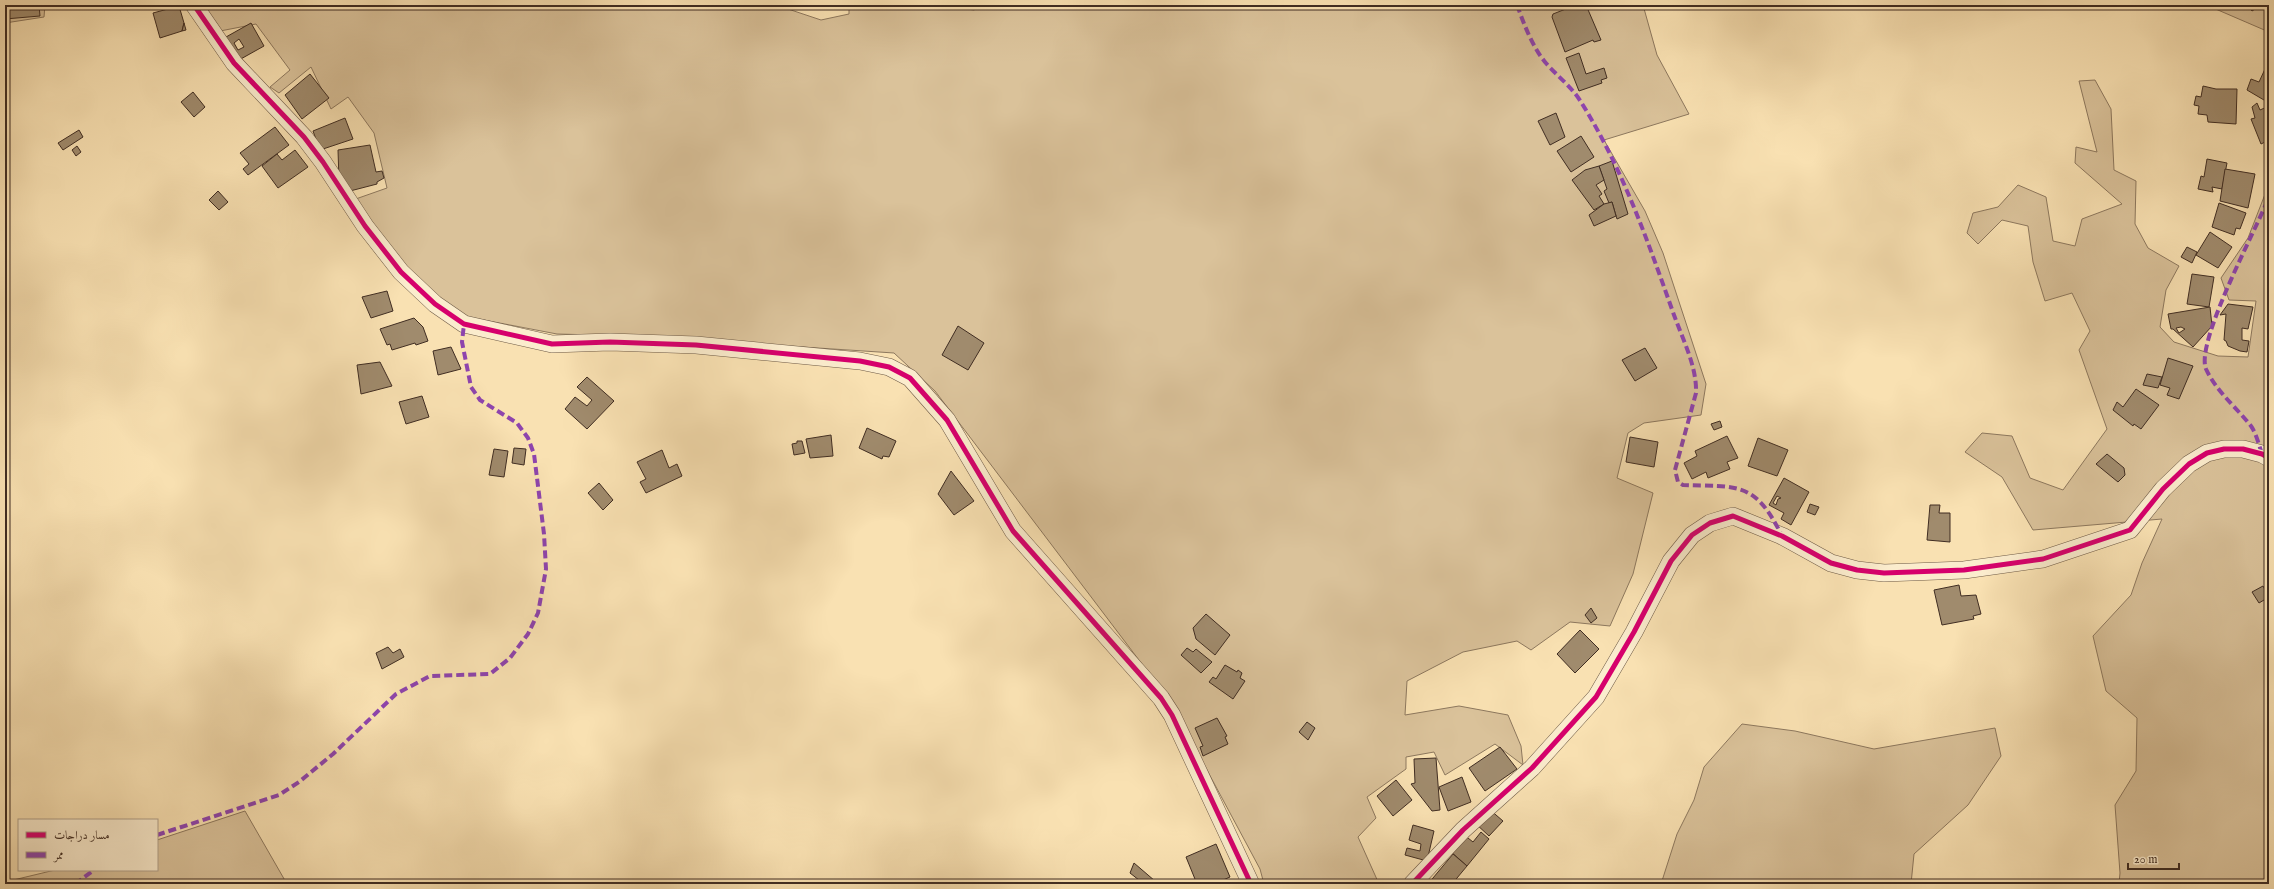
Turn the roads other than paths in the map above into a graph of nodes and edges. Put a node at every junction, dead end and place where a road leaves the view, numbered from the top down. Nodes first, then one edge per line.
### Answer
1 (194, 5) edge
2 (2269, 458) edge
3 (1251, 884) edge
4 (1412, 884) edge

1 - 3 street
2 - 4 street

